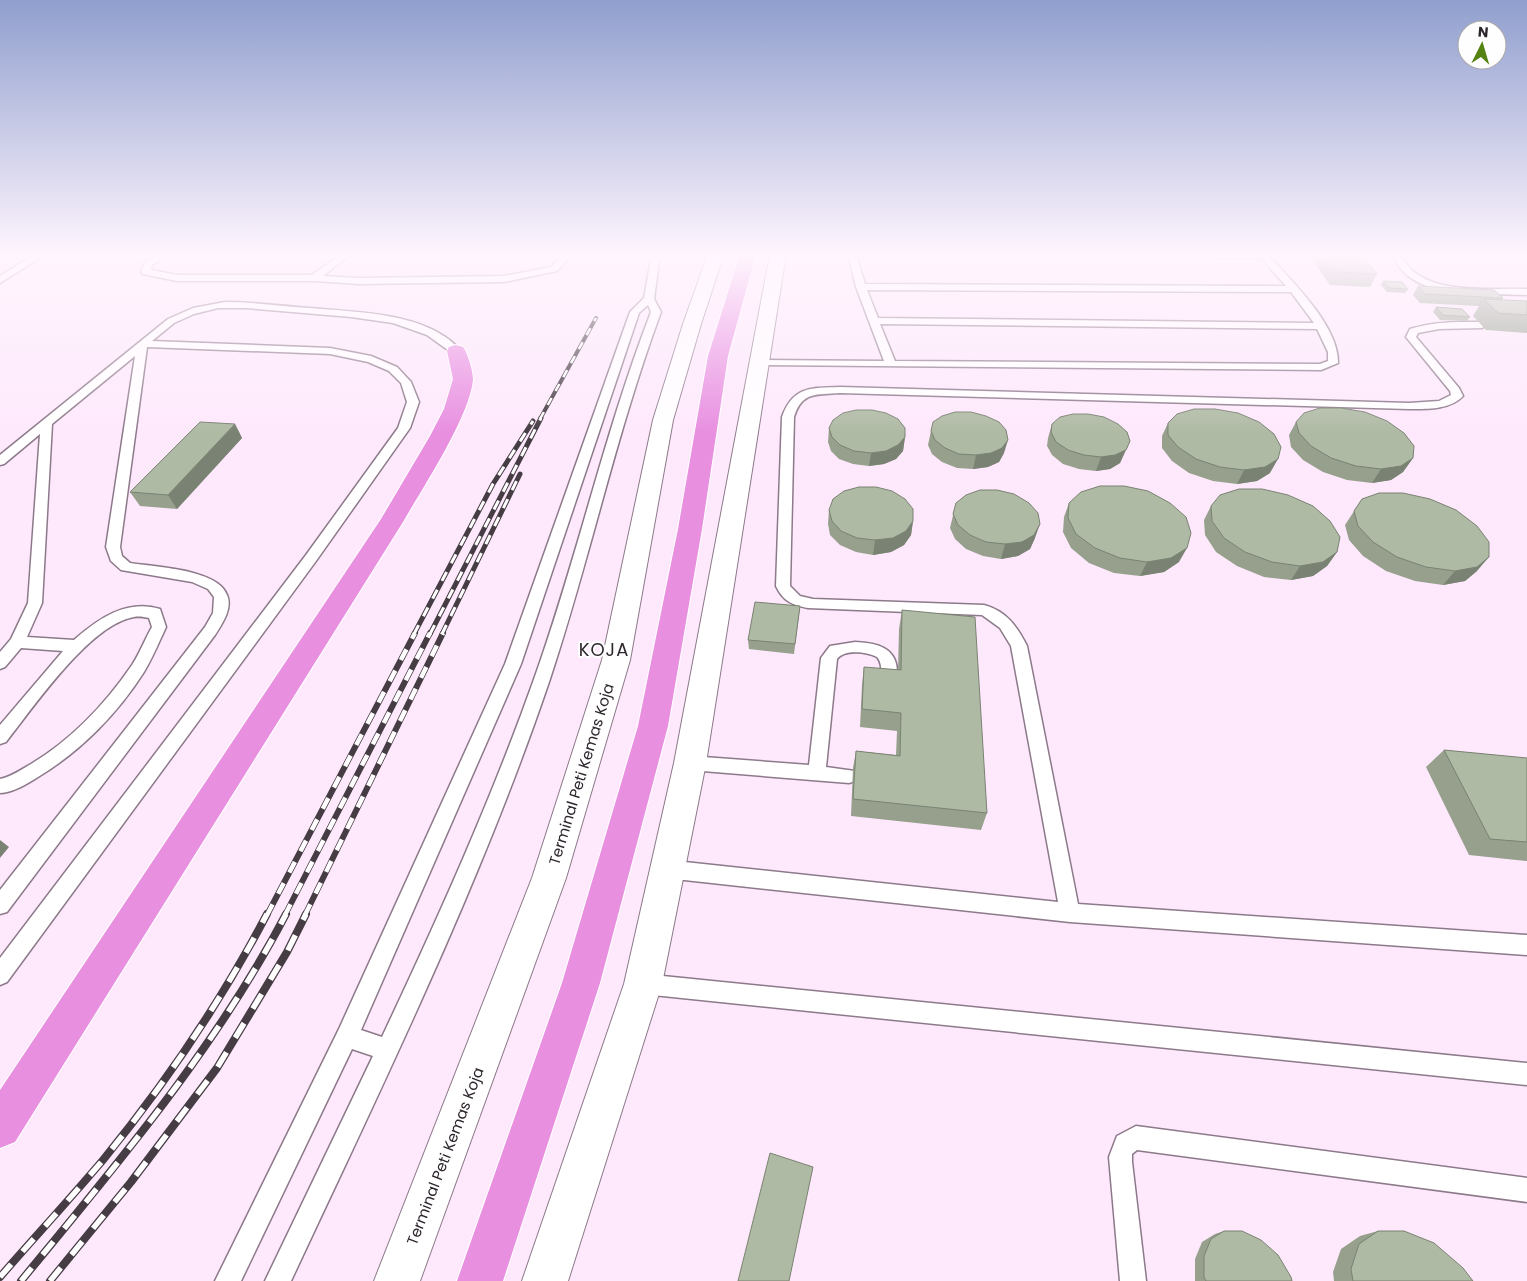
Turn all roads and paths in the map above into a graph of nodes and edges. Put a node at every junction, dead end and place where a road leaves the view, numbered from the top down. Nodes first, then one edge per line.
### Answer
1 (183, 314) edge
2 (333, 314) edge
3 (634, 314) edge
4 (655, 314) edge
5 (696, 314) edge
6 (730, 314) edge
7 (768, 314) edge
8 (872, 314) edge
9 (1312, 314) edge
10 (875, 321) junction
11 (1321, 326) junction
12 (1482, 326) edge
13 (142, 344) junction
14 (456, 351) joint
15 (759, 363) junction
16 (891, 364) junction
17 (46, 424) junction
18 (0, 461) edge
19 (573, 493) junction
20 (595, 493) junction
21 (17, 642) junction
22 (75, 646) junction
23 (0, 663) edge
24 (889, 683) edge
25 (0, 737) edge
26 (690, 763) junction
27 (817, 773) junction
28 (849, 776) dead end
29 (0, 786) edge
30 (666, 869) junction
31 (0, 905) edge
32 (1070, 912) junction
33 (1527, 945) edge
34 (0, 975) edge
35 (643, 984) junction
36 (347, 1037) junction
37 (388, 1048) junction
38 (1527, 1074) edge
39 (0, 1127) edge
40 (1527, 1190) edge
41 (228, 1281) edge
42 (278, 1281) edge
43 (397, 1281) edge
44 (480, 1281) edge
45 (544, 1281) edge
46 (1133, 1281) edge

1 - 13 lane
2 - 14 lane
3 - 19 lane
4 - 20 lane
5 - 43 street, Terminal Peti Kemas Koja
6 - 44 highway
7 - 15 street
8 - 10 lane
9 - 11 lane
10 - 11 lane
10 - 16 lane
11 - 16 lane
12 - 32 lane
13 - 17 lane
13 - 31 lane
13 - 34 lane
14 - 39 highway
15 - 16 lane
15 - 26 street
17 - 18 lane
17 - 21 lane
19 - 20 lane
19 - 36 lane
20 - 37 lane
21 - 22 lane
21 - 23 lane
22 - 25 lane
22 - 29 lane
24 - 27 lane
26 - 27 lane
26 - 30 street
27 - 28 lane
30 - 32 lane
30 - 35 street
32 - 33 lane
35 - 38 lane
35 - 45 street
36 - 37 lane
36 - 41 lane
37 - 42 lane
40 - 46 lane

